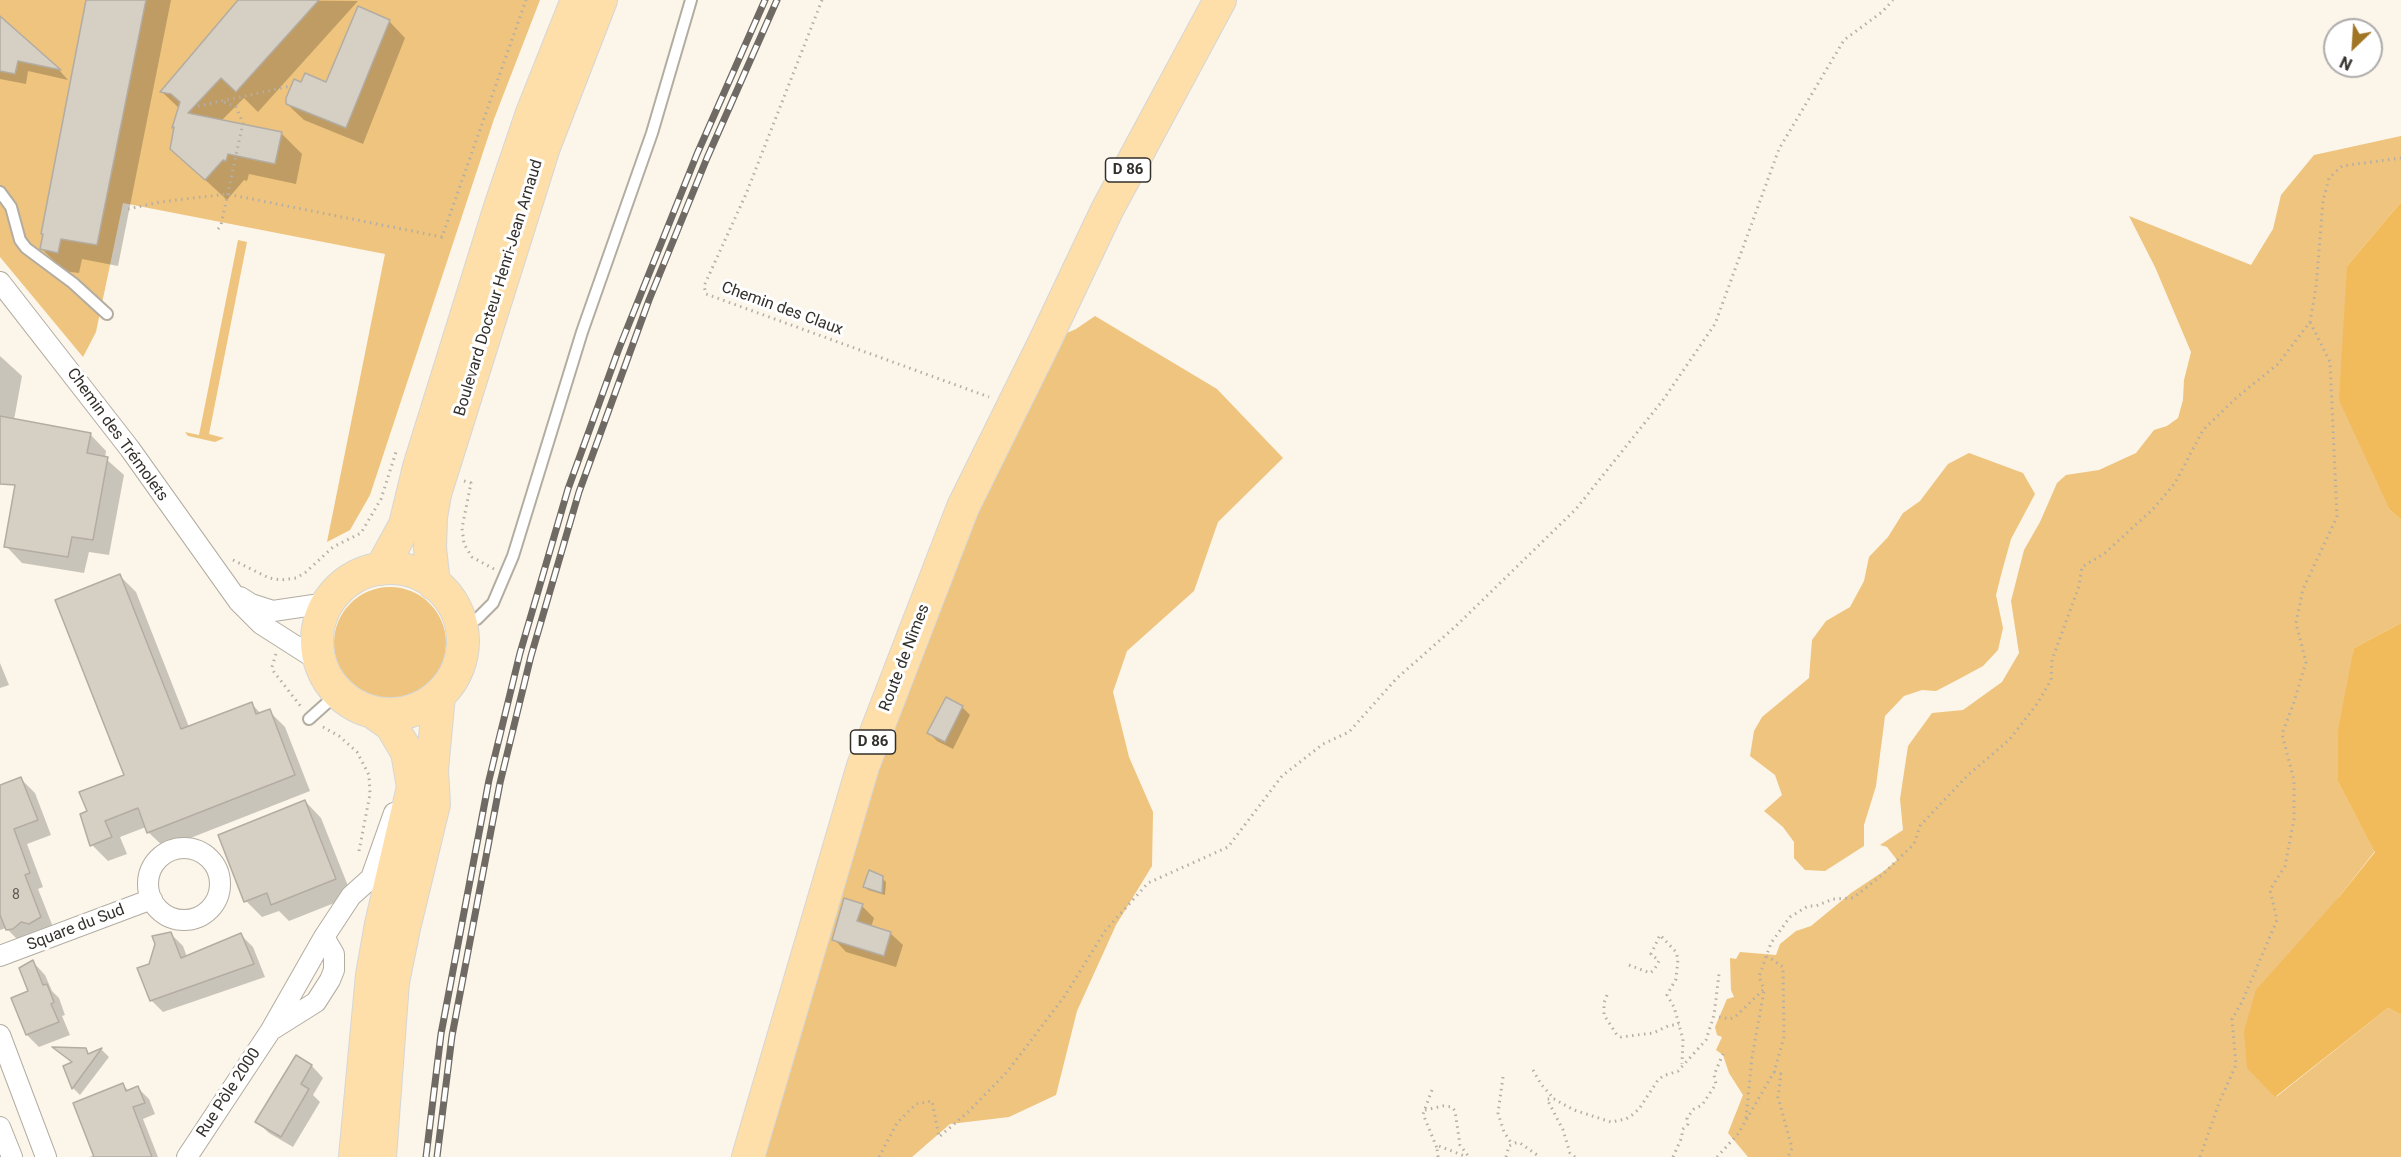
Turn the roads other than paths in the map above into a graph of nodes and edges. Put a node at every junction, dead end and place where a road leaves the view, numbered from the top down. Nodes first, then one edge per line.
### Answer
1 (577, 0) edge
2 (601, 0) edge
3 (691, 0) edge
4 (1220, 0) edge
5 (0, 192) edge
6 (0, 282) edge
7 (107, 314) dead end
8 (381, 569) junction
9 (434, 584) junction
10 (230, 591) junction
11 (327, 603) junction
12 (460, 625) junction
13 (319, 660) junction
14 (338, 693) junction
15 (440, 695) junction
16 (374, 713) junction
17 (310, 718) road end
18 (413, 787) junction
19 (152, 899) dead end
20 (324, 937) junction
21 (0, 956) edge
22 (271, 1030) junction
23 (0, 1035) edge
24 (46, 1157) edge
25 (187, 1157) edge
26 (356, 1157) edge
27 (380, 1157) edge
28 (748, 1157) edge

1 - 8 main road, Boulevard Docteur Henri-Jean Arnaud
2 - 9 main road, Boulevard Docteur Henri-Jean Arnaud
3 - 12 lane
4 - 28 main road, Route de Nîmes / D 86
5 - 7 lane
6 - 10 street, Chemin des Trémolets
8 - 9 main road
8 - 11 main road
9 - 12 main road
10 - 11 street, Chemin des Trémolets
10 - 13 street, Chemin des Trémolets
11 - 13 main road
12 - 15 main road
13 - 14 main road
14 - 16 main road
14 - 17 lane
15 - 16 main road
15 - 27 main road
16 - 18 main road
18 - 20 street, Rue Pôle 2000
18 - 26 main road
19 - 21 street, Square du Sud
20 - 22 street, Rue Pôle 2000
20 - 22 street, Rue Pôle 2000
22 - 25 street, Rue Pôle 2000
23 - 24 street

